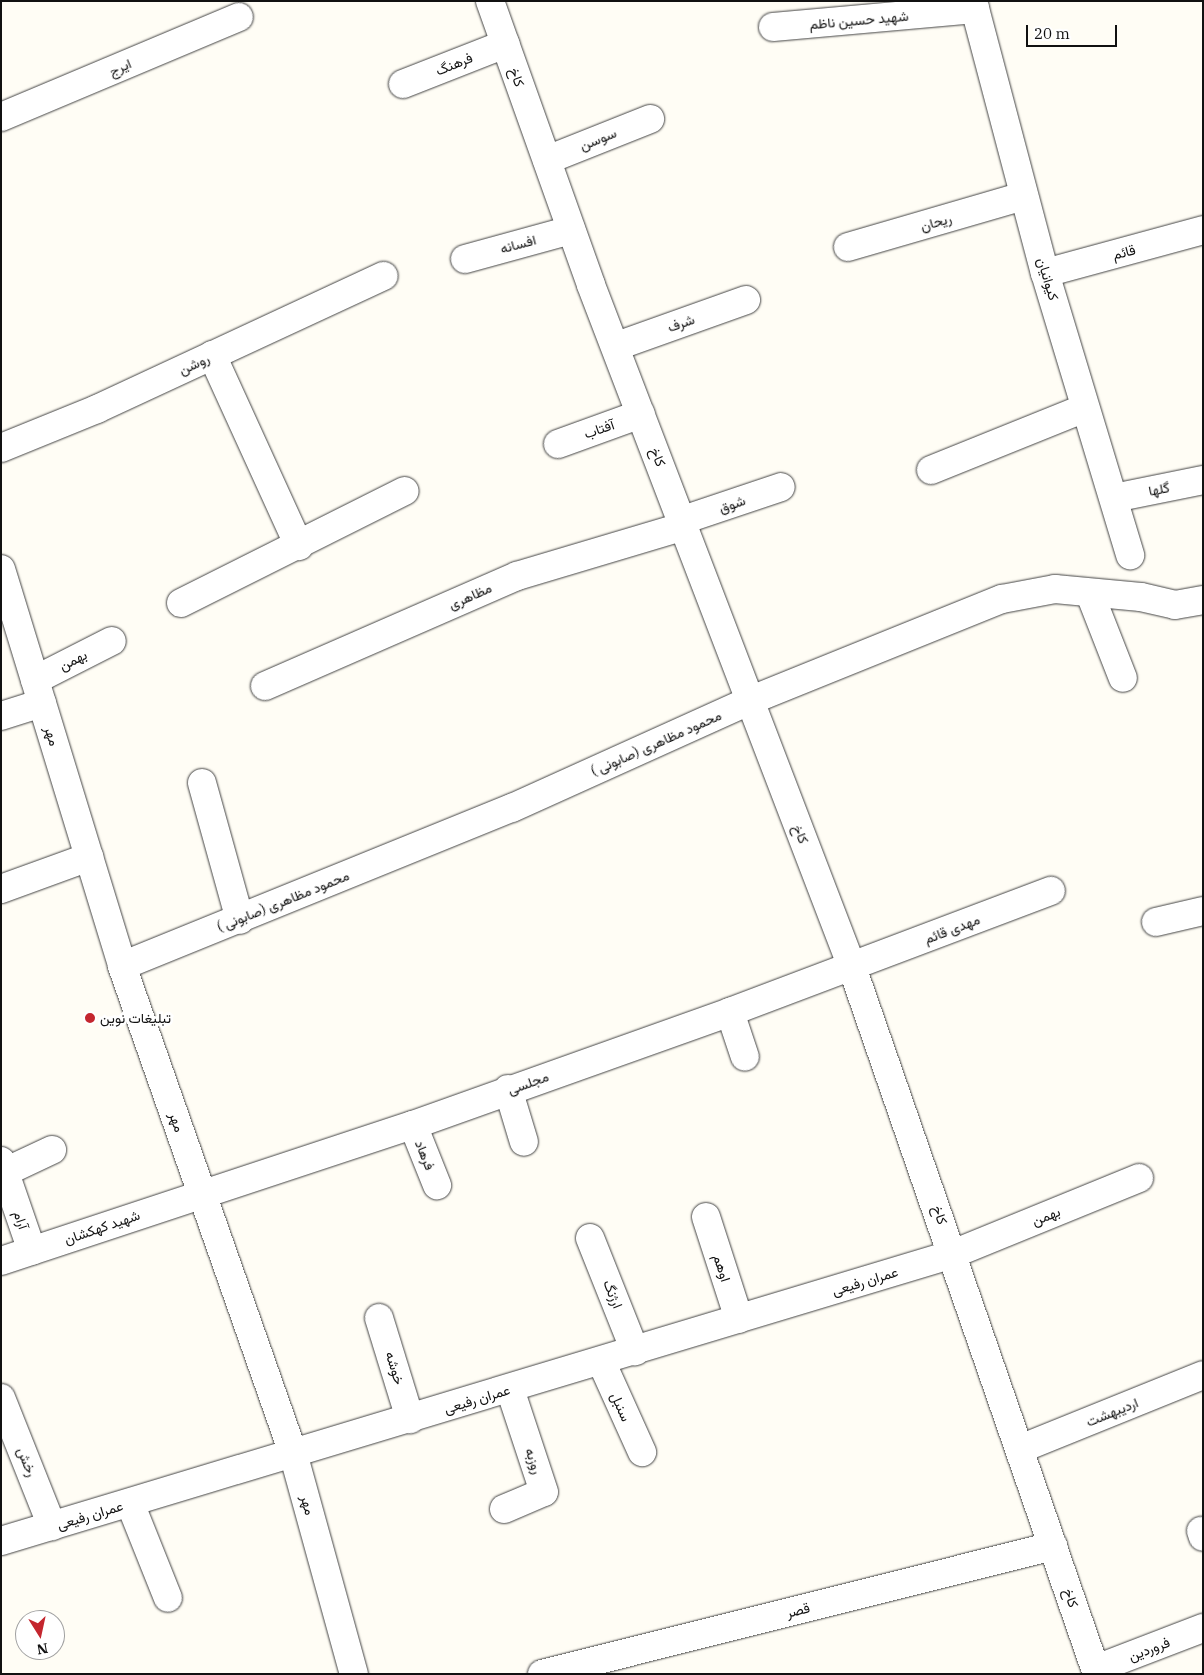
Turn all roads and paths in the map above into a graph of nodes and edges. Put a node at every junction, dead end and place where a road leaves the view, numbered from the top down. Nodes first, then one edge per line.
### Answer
1 (490, 1) edge
2 (974, 5) edge
3 (239, 17) dead end
4 (773, 28) dead end
5 (505, 44) junction
6 (402, 84) dead end
7 (1, 117) edge
8 (650, 119) dead end
9 (547, 160) junction
10 (1024, 196) junction
11 (571, 230) junction
12 (1203, 230) edge
13 (848, 247) dead end
14 (465, 259) dead end
15 (1046, 273) junction
16 (384, 276) dead end
17 (746, 300) dead end
18 (617, 346) junction
19 (212, 355) junction
20 (1085, 408) junction
21 (641, 414) junction
22 (558, 444) dead end
23 (1, 448) edge
24 (931, 470) dead end
25 (1203, 480) edge
26 (781, 487) dead end
27 (405, 491) dead end
28 (1114, 498) junction
29 (682, 524) junction
30 (299, 546) junction
31 (1130, 555) dead end
32 (1, 569) edge
33 (1090, 594) junction
34 (1203, 600) edge
35 (182, 603) dead end
36 (112, 641) dead end
37 (1123, 678) dead end
38 (265, 686) dead end
39 (38, 691) junction
40 (749, 701) junction
41 (1, 716) edge
42 (202, 783) dead end
43 (89, 857) junction
44 (1, 889) edge
45 (1051, 891) dead end
46 (1203, 911) edge
47 (240, 920) junction
48 (1156, 922) dead end
49 (122, 966) junction
50 (852, 967) junction
51 (730, 1012) junction
52 (745, 1058) dead end
53 (508, 1089) junction
54 (413, 1125) junction
55 (524, 1142) dead end
56 (52, 1150) dead end
57 (3, 1167) edge
58 (1139, 1178) dead end
59 (437, 1185) dead end
60 (202, 1194) junction
61 (706, 1217) dead end
62 (590, 1238) dead end
63 (32, 1251) junction
64 (953, 1254) junction
65 (1, 1261) edge
66 (379, 1318) dead end
67 (739, 1319) junction
68 (635, 1351) junction
69 (601, 1362) junction
70 (1203, 1375) edge
71 (510, 1389) junction
72 (1, 1398) edge
73 (410, 1419) junction
74 (1020, 1450) junction
75 (642, 1452) dead end
76 (294, 1453) junction
77 (130, 1503) junction
78 (504, 1509) dead end
79 (52, 1526) junction
80 (1, 1541) edge
81 (1054, 1546) junction
82 (168, 1598) dead end
83 (1203, 1628) edge
84 (1096, 1671) edge
85 (354, 1674) edge
86 (542, 1674) edge

1 - 5 street, کاخ
2 - 4 street, شهید حسین ناظم
2 - 10 street, کیوانیان
3 - 7 street, ایرج
5 - 6 street, فرهنگ
5 - 9 street, کاخ
8 - 9 street, سوسن
9 - 11 street, کاخ
10 - 13 street, ریحان
10 - 15 street, کیوانیان
11 - 14 street, افسانه
11 - 18 street, کاخ
12 - 15 street, قائم
15 - 20 street, کیوانیان
16 - 19 street, روشن
17 - 18 street, شرف
18 - 21 street, کاخ
19 - 23 street, روشن
19 - 30 street
20 - 24 street
20 - 28 street, کیوانیان
21 - 22 street, آفتاب
21 - 29 street, کاخ
25 - 28 street, گلها
26 - 29 street, شوق
27 - 30 street
28 - 31 street, کیوانیان
29 - 38 street, مظاهری
29 - 40 street, کاخ
30 - 35 street
32 - 39 street, مهر
33 - 34 street, محمود مظاهری (صابونی )
33 - 37 street
33 - 40 street, محمود مظاهری (صابونی )
36 - 39 street, بهمن
39 - 41 street, بهمن
39 - 43 street, مهر
40 - 47 street, محمود مظاهری (صابونی )
40 - 50 street, کاخ
42 - 47 street
43 - 44 street
43 - 49 street, مهر
45 - 50 street, مهدی قائم
46 - 48 street
47 - 49 street, محمود مظاهری (صابونی )
49 - 60 street, مهر
50 - 51 street, مجلسی
50 - 64 street, کاخ
51 - 52 street
51 - 53 street, مجلسی
53 - 54 street, مجلسی
53 - 55 street
54 - 59 street, فرهاد
54 - 60 street, مجلسی
56 - 57 street
57 - 63 street, آرام
58 - 64 street, بهمن
60 - 63 street, شهید کهکشان
60 - 76 street, مهر
61 - 67 street, اوهم
62 - 68 street, ارژنگ
63 - 65 street, شهید کهکشان
64 - 67 street, عمران رفیعی
64 - 74 street, کاخ
66 - 73 street, خوشه
67 - 68 street, عمران رفیعی
68 - 69 street, عمران رفیعی
69 - 71 street, عمران رفیعی
69 - 75 street, سنبل
70 - 74 street, اردیبهشت
71 - 73 street, عمران رفیعی
71 - 78 street, روزبه
72 - 79 street, رخش
73 - 76 street, عمران رفیعی
74 - 81 street, کاخ
76 - 77 street, عمران رفیعی
76 - 85 street, مهر
77 - 79 street, عمران رفیعی
77 - 82 street
79 - 80 street, عمران رفیعی
81 - 84 street, کاخ
81 - 86 street, قصر
83 - 84 street, فروردین

